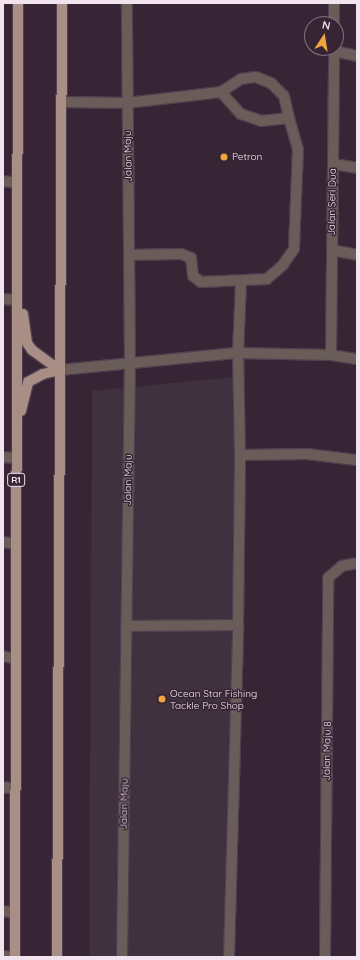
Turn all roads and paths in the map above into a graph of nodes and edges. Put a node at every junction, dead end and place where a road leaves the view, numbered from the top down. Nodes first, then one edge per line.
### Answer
1 (18, 3) edge
2 (62, 3) edge
3 (127, 3) edge
4 (334, 3) edge
5 (334, 16) edge
6 (344, 53) edge
7 (334, 56) edge
8 (357, 56) edge
9 (221, 92) junction
10 (62, 102) junction
11 (127, 103) junction
12 (289, 118) junction
13 (333, 164) junction
14 (357, 168) edge
15 (3, 181) edge
16 (17, 183) junction
17 (332, 250) junction
18 (129, 255) junction
19 (357, 255) edge
20 (241, 281) junction
21 (17, 296) junction
22 (3, 299) edge
23 (238, 353) junction
24 (331, 355) junction
25 (357, 359) edge
26 (130, 364) junction
27 (60, 370) junction
28 (17, 436) junction
29 (240, 454) junction
30 (3, 457) edge
31 (16, 458) junction
32 (357, 460) edge
33 (3, 542) edge
34 (16, 544) junction
35 (357, 563) edge
36 (238, 625) junction
37 (126, 626) junction
38 (3, 656) edge
39 (16, 659) junction
40 (3, 787) edge
41 (15, 789) junction
42 (3, 911) edge
43 (15, 913) junction
44 (3, 956) edge
45 (14, 957) edge
46 (57, 957) edge
47 (122, 957) edge
48 (229, 957) edge
49 (325, 957) edge

1 - 16 main road, R1
2 - 10 main road
3 - 11 street, Jalan Maju
4 - 5 street
6 - 8 street
7 - 13 street, Jalan Seri Dua
9 - 11 street
9 - 12 street
9 - 12 street
10 - 11 street
10 - 27 main road
11 - 18 street, Jalan Maju
12 - 20 street
13 - 14 street
13 - 17 street, Jalan Seri Dua
15 - 16 street
16 - 21 main road, R1
17 - 19 street
17 - 24 street, Jalan Seri Dua
18 - 20 street
18 - 26 street, Jalan Maju
20 - 23 street
21 - 22 street
21 - 27 main road
21 - 28 main road, R1
23 - 24 street
23 - 26 street
23 - 29 street
24 - 25 street
26 - 27 street
26 - 37 street, Jalan Maju
27 - 28 main road
27 - 46 main road
28 - 31 main road, R1
29 - 32 street
29 - 36 street
30 - 31 street
31 - 34 main road, R1
33 - 34 street
34 - 39 main road, R1
35 - 49 street, Jalan Maju 8
36 - 37 street
36 - 48 street
37 - 47 street, Jalan Maju
38 - 39 street
39 - 41 main road, R1
40 - 41 street
41 - 43 main road, R1
42 - 43 street
43 - 45 main road, R1
44 - 45 street

